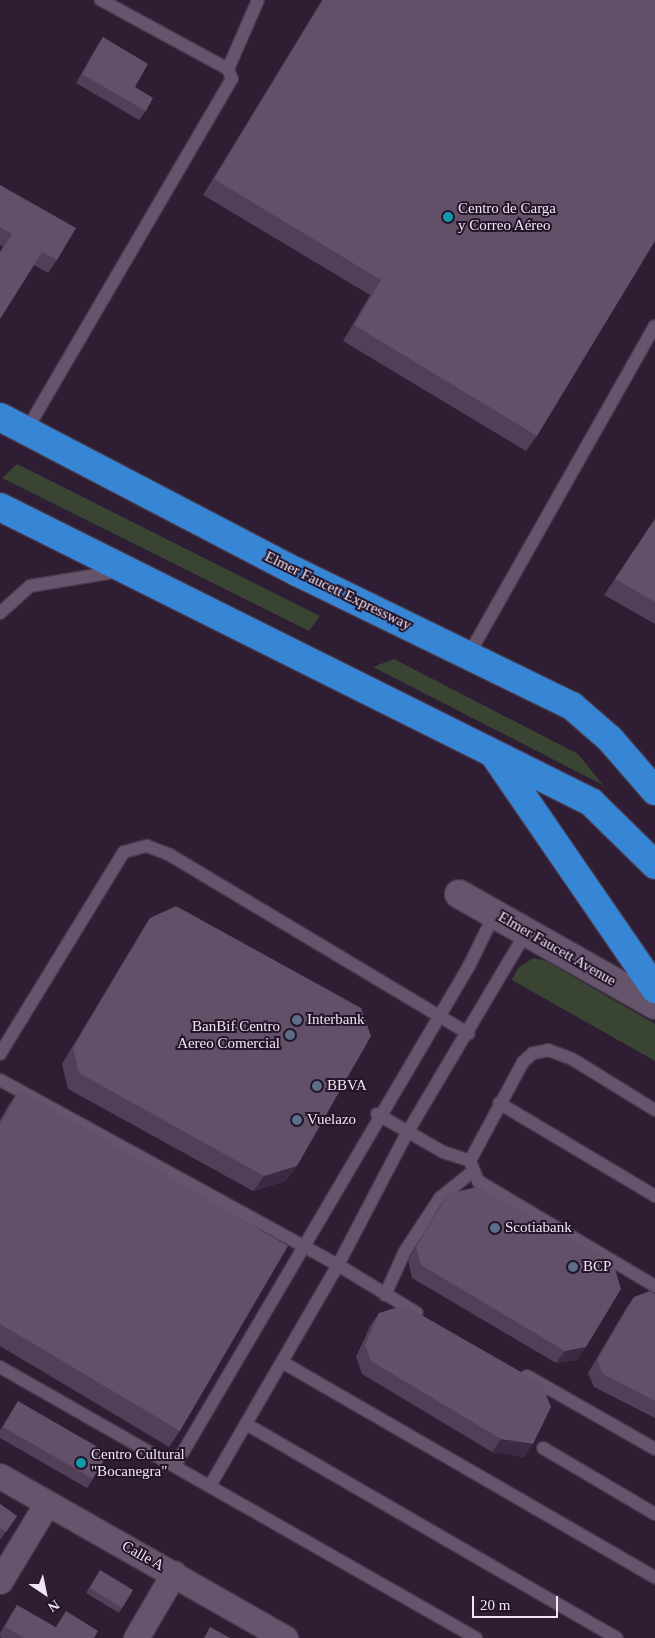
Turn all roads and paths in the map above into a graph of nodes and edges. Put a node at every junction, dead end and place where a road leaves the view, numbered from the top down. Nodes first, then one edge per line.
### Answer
1 (101, 0) edge
2 (258, 0) edge
3 (228, 69) junction
4 (655, 326) edge
5 (0, 417) edge
6 (26, 431) junction
7 (0, 507) edge
8 (129, 570) junction
9 (0, 613) edge
10 (468, 656) junction
11 (492, 753) junction
12 (655, 791) edge
13 (655, 865) edge
14 (459, 894) dead end
15 (495, 913) junction
16 (527, 930) junction
17 (655, 989) edge
18 (655, 1005) edge
19 (438, 1016) junction
20 (469, 1034) junction
21 (0, 1054) edge
22 (0, 1080) edge
23 (499, 1103) junction
24 (655, 1110) edge
25 (378, 1114) junction
26 (407, 1133) junction
27 (471, 1166) junction
28 (655, 1196) edge
29 (303, 1246) junction
30 (338, 1265) junction
31 (655, 1286) edge
32 (385, 1295) junction
33 (427, 1319) edge
34 (282, 1362) junction
35 (0, 1366) edge
36 (512, 1367) edge
37 (246, 1424) junction
38 (542, 1448) edge
39 (655, 1449) edge
40 (176, 1464) junction
41 (0, 1476) edge
42 (211, 1484) junction
43 (47, 1503) junction
44 (655, 1514) edge
45 (174, 1573) junction
46 (655, 1577) edge
47 (0, 1581) edge
48 (136, 1638) edge
49 (285, 1638) edge
50 (476, 1638) edge
51 (617, 1638) edge

1 - 3 lane
2 - 3 lane
3 - 6 lane
4 - 10 lane
5 - 6 highway, Elmer Faucett Expressway
6 - 10 highway, Elmer Faucett Expressway
7 - 8 highway
8 - 9 lane
8 - 11 highway
10 - 12 highway, Elmer Faucett Expressway
11 - 13 highway
11 - 17 highway
14 - 15 main road, Elmer Faucett Avenue
15 - 16 main road, Elmer Faucett Avenue
15 - 19 lane
16 - 18 main road, Elmer Faucett Avenue
16 - 20 lane
19 - 20 lane
19 - 21 lane
19 - 25 lane
20 - 26 lane
22 - 29 lane
23 - 24 lane
23 - 27 lane
23 - 28 lane
25 - 26 lane
25 - 29 lane
26 - 27 lane
26 - 30 lane
27 - 31 lane
27 - 32 lane
29 - 30 lane
29 - 40 lane
30 - 32 lane
30 - 34 lane
32 - 33 lane
34 - 37 lane
34 - 46 lane
35 - 40 lane
36 - 39 lane
37 - 42 lane
37 - 51 lane
38 - 44 lane
40 - 42 lane
41 - 43 street, Calle A
42 - 50 lane
43 - 45 street, Calle A
43 - 47 street
45 - 48 street
45 - 49 street, Calle A

